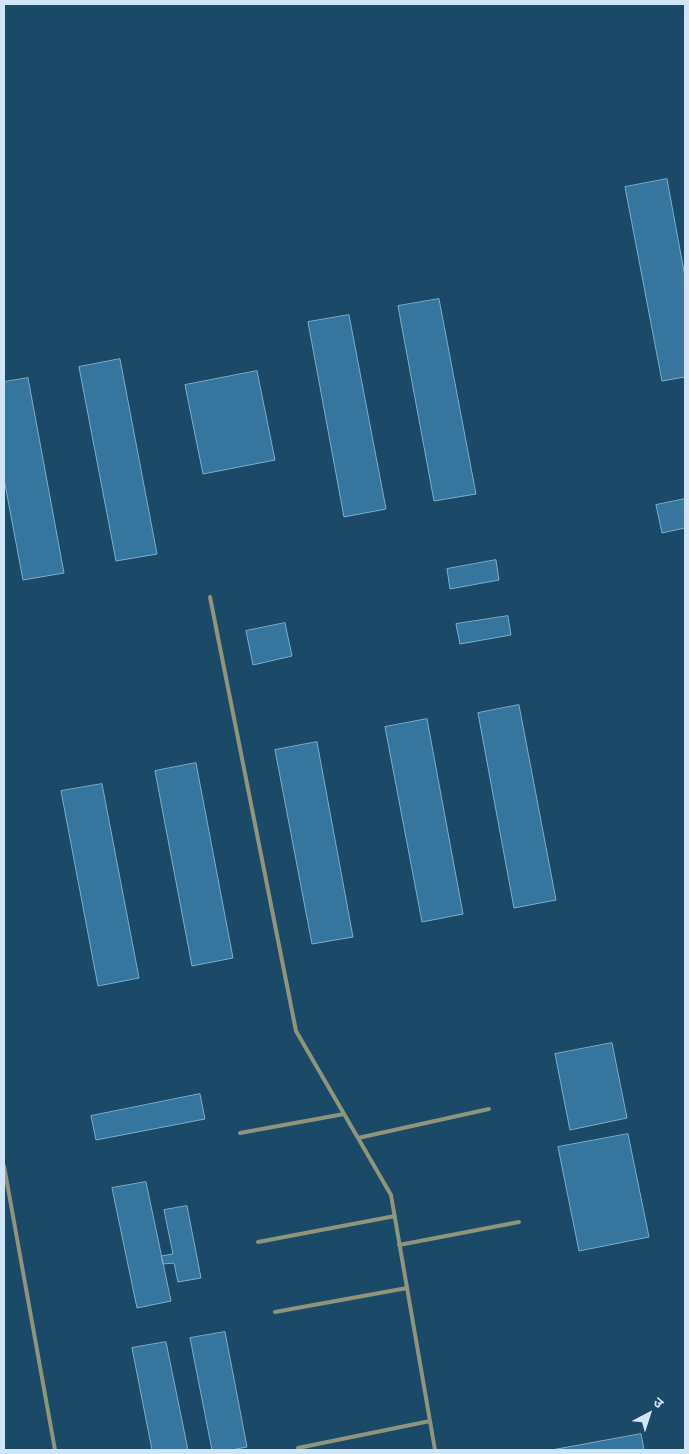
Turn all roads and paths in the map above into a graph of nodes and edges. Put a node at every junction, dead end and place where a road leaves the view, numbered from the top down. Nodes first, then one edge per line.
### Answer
1 (210, 597) dead end
2 (489, 1109) dead end
3 (344, 1114) junction
4 (240, 1133) dead end
5 (358, 1138) junction
6 (4, 1166) edge
7 (395, 1216) junction
8 (519, 1222) dead end
9 (258, 1242) dead end
10 (400, 1245) junction
11 (407, 1288) junction
12 (276, 1312) dead end
13 (430, 1422) junction
14 (298, 1448) dead end
15 (55, 1450) edge
16 (435, 1450) edge

1 - 3 lane
2 - 5 lane
3 - 4 lane
3 - 5 lane
5 - 7 lane
6 - 15 lane
7 - 9 lane
7 - 10 lane
8 - 10 lane
10 - 11 lane
11 - 12 lane
11 - 13 lane
13 - 14 lane
13 - 16 lane

